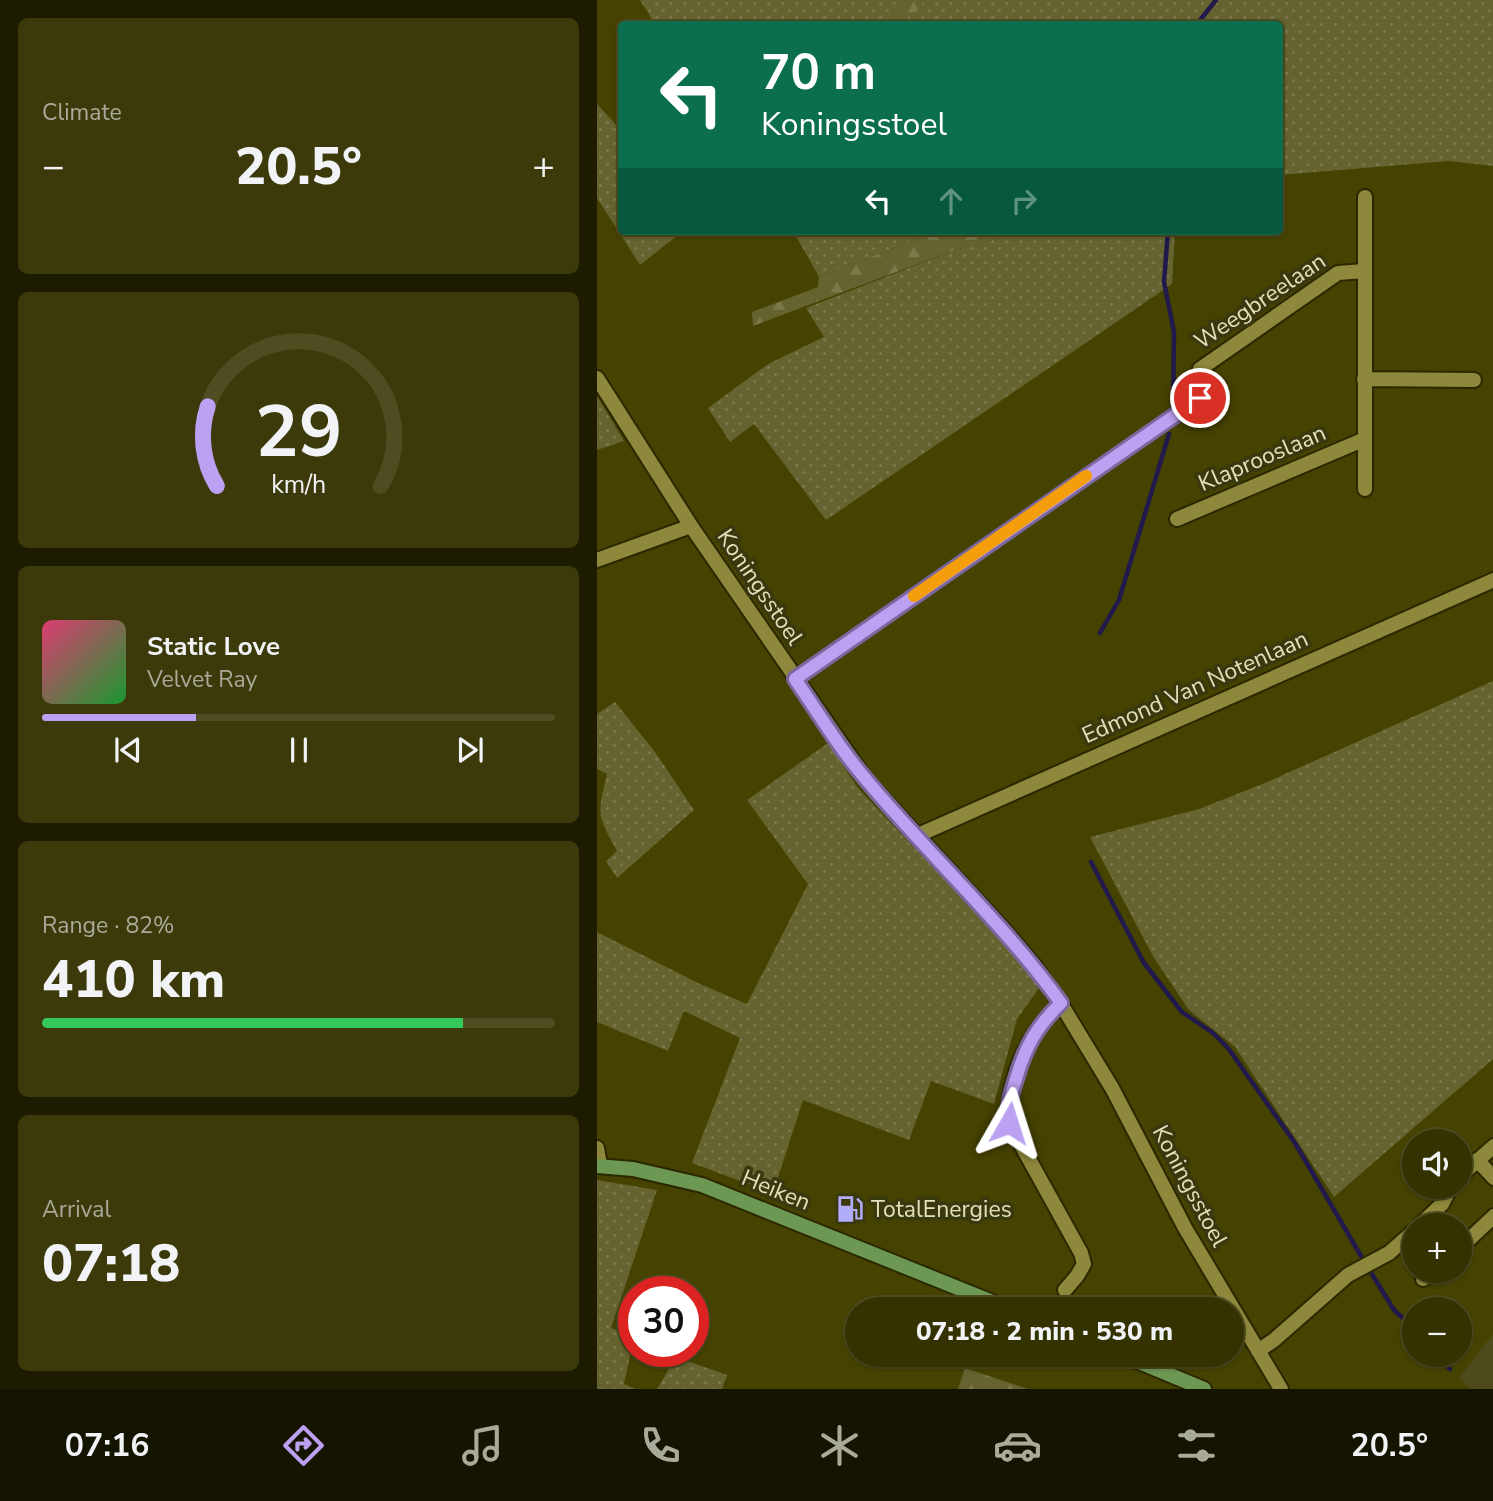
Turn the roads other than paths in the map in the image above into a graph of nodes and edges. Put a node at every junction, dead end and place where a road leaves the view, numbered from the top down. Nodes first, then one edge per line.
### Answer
1 (1365, 197) dead end
2 (1363, 271) junction
3 (597, 378) edge
4 (1364, 379) junction
5 (1474, 380) dead end
6 (1365, 439) junction
7 (1365, 489) dead end
8 (1177, 519) dead end
9 (691, 526) junction
10 (597, 560) edge
11 (598, 576) edge
12 (1493, 580) edge
13 (795, 679) junction
14 (916, 836) junction
15 (1061, 1003) junction
16 (1493, 1146) edge
17 (597, 1148) edge
18 (1477, 1160) junction
19 (1472, 1165) edge
20 (599, 1166) edge
21 (1493, 1178) edge
22 (1444, 1199) edge
23 (1433, 1213) edge
24 (1493, 1216) edge
25 (1472, 1236) edge
26 (1402, 1242) edge
27 (1065, 1290) dead end
28 (980, 1297) edge
29 (1258, 1351) junction
30 (1151, 1367) edge
31 (1204, 1389) edge
32 (1281, 1389) edge

1 - 2 street
2 - 4 street
2 - 13 street, Weegbreelaan
3 - 9 street, Koningsstoel
4 - 5 street
4 - 6 street
6 - 7 street
6 - 8 street, Klaprooslaan
9 - 10 street
9 - 13 street, Koningsstoel
10 - 11 street
12 - 14 street, Edmond Van Notenlaan
13 - 14 street, Koningsstoel
14 - 15 street, Koningsstoel
15 - 27 street
15 - 29 street, Koningsstoel
16 - 18 street
17 - 20 street
18 - 19 street
18 - 21 street
20 - 28 main road, Heiken
22 - 23 street
24 - 25 street
26 - 29 street
29 - 32 street, Koningsstoel
30 - 31 main road

